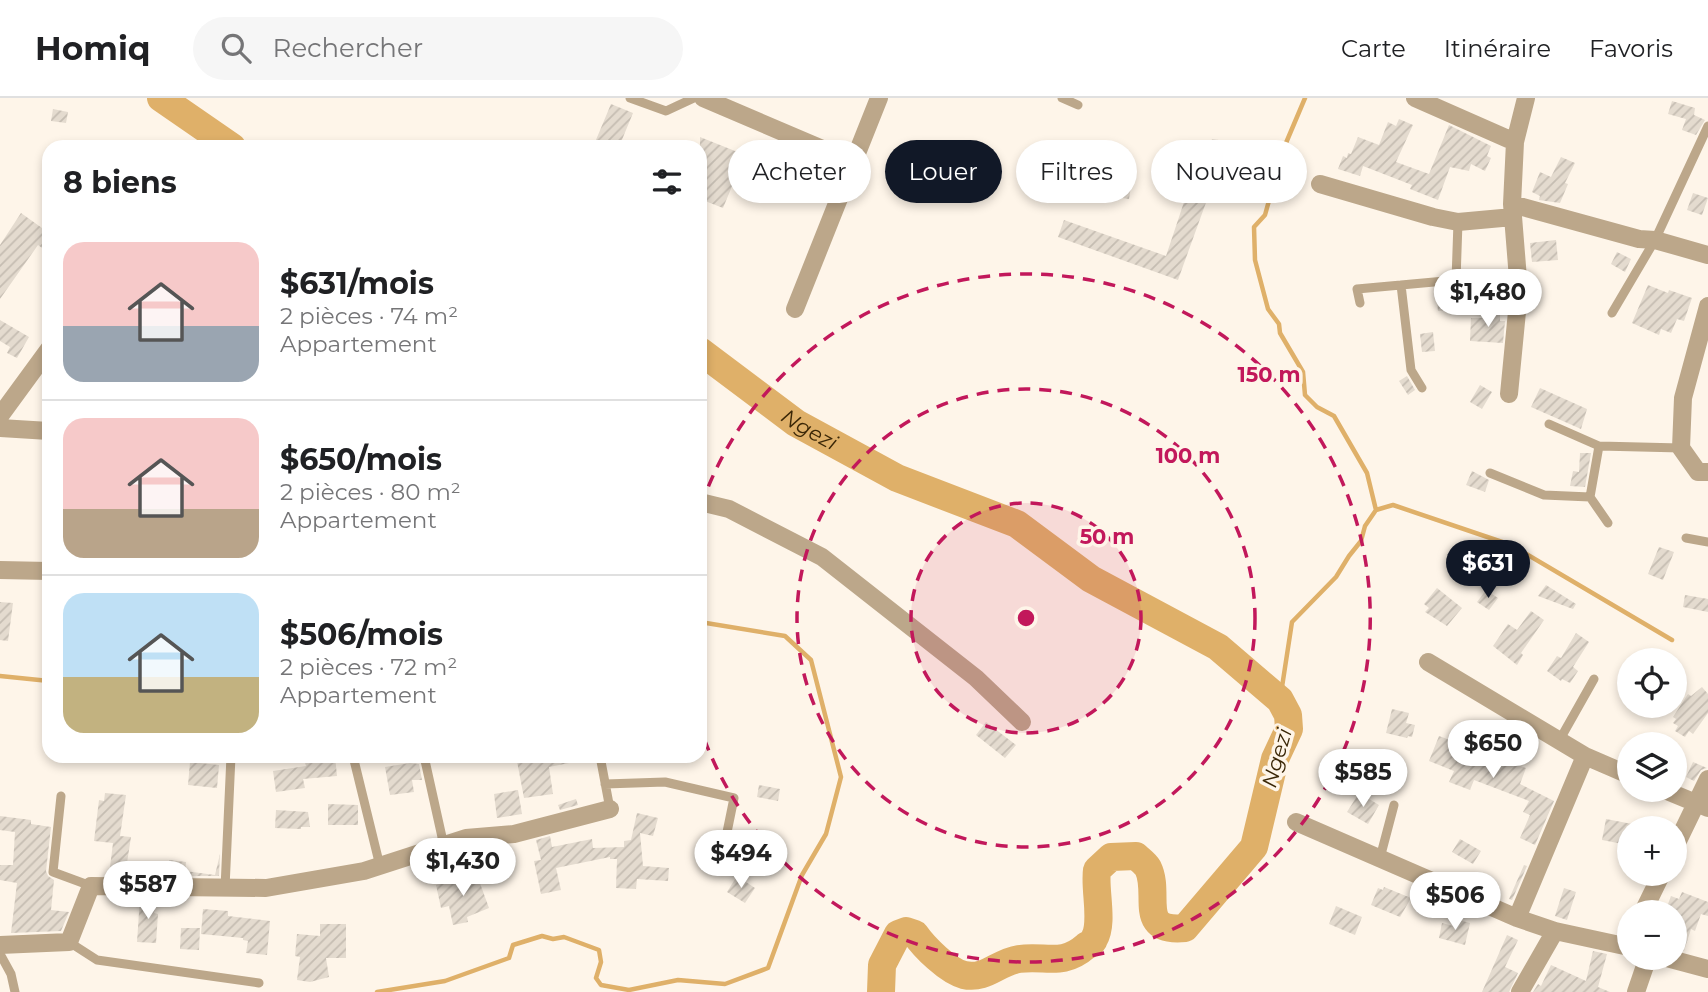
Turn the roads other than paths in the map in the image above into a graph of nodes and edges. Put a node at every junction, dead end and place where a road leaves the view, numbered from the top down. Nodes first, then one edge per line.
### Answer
1 (630, 98) edge
2 (694, 98) edge
3 (703, 98) edge
4 (879, 98) edge
5 (1062, 98) edge
6 (1415, 98) edge
7 (1526, 98) edge
8 (1078, 105) dead end
9 (1708, 126) edge
10 (801, 140) edge
11 (862, 140) edge
12 (1515, 142) junction
13 (1320, 184) dead end
14 (837, 203) edge
15 (1513, 210) junction
16 (1458, 222) junction
17 (1656, 240) junction
18 (1708, 256) edge
19 (1401, 285) junction
20 (1360, 303) dead end
21 (1708, 306) edge
22 (795, 309) dead end
23 (1612, 313) dead end
24 (42, 359) edge
25 (1422, 388) dead end
26 (1509, 394) dead end
27 (0, 416) edge
28 (1549, 424) dead end
29 (0, 428) edge
30 (42, 431) edge
31 (1599, 446) junction
32 (1681, 448) junction
33 (1708, 472) edge
34 (1490, 473) dead end
35 (1590, 497) junction
36 (707, 504) edge
37 (1608, 523) dead end
38 (1686, 538) dead end
39 (1708, 542) edge
40 (0, 570) edge
41 (42, 571) edge
42 (1428, 662) dead end
43 (1594, 679) dead end
44 (1022, 722) dead end
45 (1559, 741) junction
46 (1586, 756) junction
47 (231, 763) edge
48 (355, 763) edge
49 (426, 763) edge
50 (601, 763) edge
51 (1617, 770) edge
52 (1708, 779) edge
53 (605, 784) junction
54 (61, 796) dead end
55 (1394, 805) dead end
56 (1702, 806) edge
57 (610, 809) joint
58 (1296, 822) dead end
59 (1687, 829) edge
60 (725, 842) dead end
61 (444, 846) junction
62 (1380, 858) junction
63 (380, 866) junction
64 (91, 886) junction
65 (225, 888) junction
66 (1517, 918) junction
67 (1555, 931) junction
68 (69, 942) junction
69 (1617, 942) edge
70 (0, 945) edge
71 (0, 954) edge
72 (1687, 963) edge
73 (1708, 969) edge
74 (1644, 970) edge
75 (259, 983) dead end
76 (15, 992) edge
77 (1520, 992) edge
78 (1636, 992) edge

1 - 2 lane
3 - 10 street
4 - 11 street
5 - 8 lane
6 - 12 street
7 - 12 street
9 - 17 lane
12 - 15 street
13 - 16 street
14 - 22 street
15 - 16 street
15 - 17 street
15 - 26 street
16 - 19 lane
17 - 18 street
17 - 23 lane
19 - 20 lane
19 - 25 lane
21 - 32 street
24 - 27 street
28 - 31 lane
29 - 30 street
31 - 32 lane
31 - 35 lane
32 - 33 street
34 - 35 lane
35 - 37 lane
36 - 44 street
38 - 39 lane
40 - 41 street
42 - 45 street
43 - 45 lane
45 - 46 street
46 - 51 street
46 - 66 street
47 - 65 lane
48 - 63 lane
49 - 61 lane
50 - 53 lane
52 - 56 street
53 - 57 lane
53 - 60 lane
54 - 64 lane
55 - 62 lane
56 - 59 street
57 - 61 street
58 - 62 street
61 - 63 street
62 - 66 street
63 - 65 street
64 - 65 street
64 - 68 street
66 - 67 street
67 - 69 street
67 - 77 street
68 - 70 street
68 - 75 lane
71 - 76 lane
72 - 73 street
74 - 78 street

